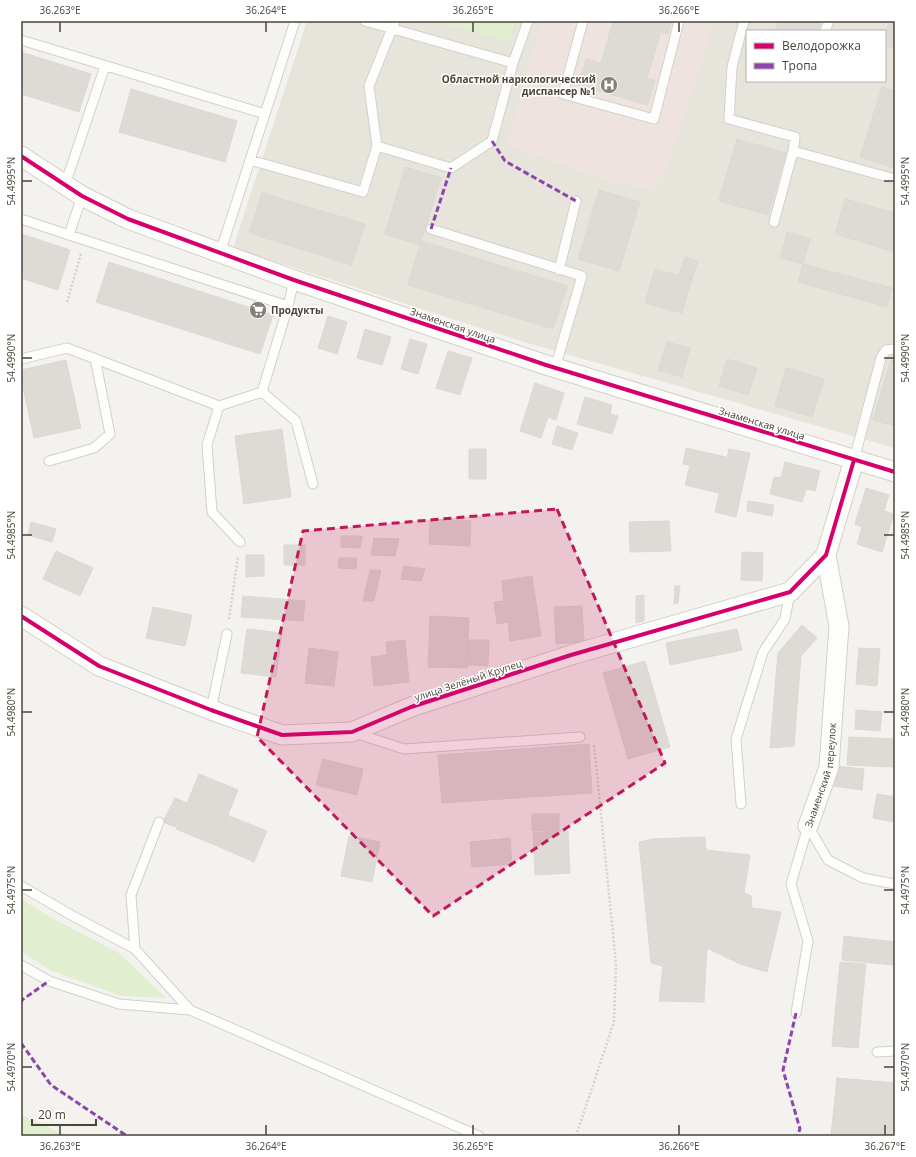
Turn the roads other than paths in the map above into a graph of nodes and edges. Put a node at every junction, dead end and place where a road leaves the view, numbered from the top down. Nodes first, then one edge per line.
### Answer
1 (295, 21) edge
2 (365, 21) edge
3 (528, 21) edge
4 (583, 21) edge
5 (679, 21) edge
6 (744, 21) edge
7 (394, 25) edge
8 (21, 40) edge
9 (512, 63) junction
10 (105, 66) junction
11 (265, 114) junction
12 (377, 146) junction
13 (794, 151) junction
14 (21, 156) edge
15 (250, 160) junction
16 (895, 179) edge
17 (65, 185) junction
18 (82, 196) junction
19 (576, 201) dead end
20 (21, 219) edge
21 (774, 222) dead end
22 (431, 229) dead end
23 (69, 235) junction
24 (220, 253) junction
25 (559, 270) junction
26 (294, 280) junction
27 (288, 306) junction
28 (895, 349) edge
29 (95, 358) junction
30 (21, 359) edge
31 (555, 368) junction
32 (262, 392) junction
33 (219, 406) junction
34 (854, 460) junction
35 (49, 461) dead end
36 (895, 472) edge
37 (313, 484) dead end
38 (240, 542) road end
39 (826, 555) junction
40 (790, 592) junction
41 (24, 620) edge
42 (227, 634) road end
43 (211, 710) junction
44 (352, 732) junction
45 (580, 737) road end
46 (741, 804) dead end
47 (159, 822) dead end
48 (808, 826) junction
49 (895, 884) edge
50 (21, 886) edge
51 (135, 949) junction
52 (21, 965) edge
53 (190, 1010) junction
54 (796, 1013) dead end
55 (895, 1051) edge
56 (877, 1052) dead end
57 (479, 1136) edge

1 - 11 lane
2 - 7 lane
3 - 9 lane
4 - 5 lane
6 - 13 lane
7 - 9 lane
7 - 12 lane
8 - 10 lane
9 - 12 lane
10 - 11 lane
10 - 17 lane
11 - 15 lane
12 - 15 lane
13 - 16 lane
13 - 21 lane
14 - 17 street, Знаменская улица
15 - 24 lane
17 - 18 street, Знаменская улица
18 - 23 lane
18 - 24 street, Знаменская улица
19 - 25 lane
20 - 23 lane
22 - 25 lane
23 - 27 lane
24 - 26 street, Знаменская улица
25 - 31 lane
26 - 27 lane
26 - 31 street, Знаменская улица
27 - 32 lane
28 - 34 lane
29 - 30 lane
29 - 33 lane
29 - 35 lane
31 - 34 street, Знаменская улица
32 - 33 lane
32 - 37 lane
33 - 38 lane
34 - 36 street, Знаменская улица
34 - 39 street, улица Зелёный Крупец
39 - 40 street, улица Зелёный Крупец
39 - 48 street, Знаменский переулок
40 - 44 street, улица Зелёный Крупец
40 - 46 lane
41 - 43 street, улица Зелёный Крупец
42 - 43 lane
43 - 44 street, улица Зелёный Крупец
44 - 45 lane
47 - 51 lane
48 - 49 lane
48 - 54 lane, Знаменский переулок
50 - 51 lane
51 - 53 lane
52 - 53 lane
53 - 57 lane
55 - 56 lane

